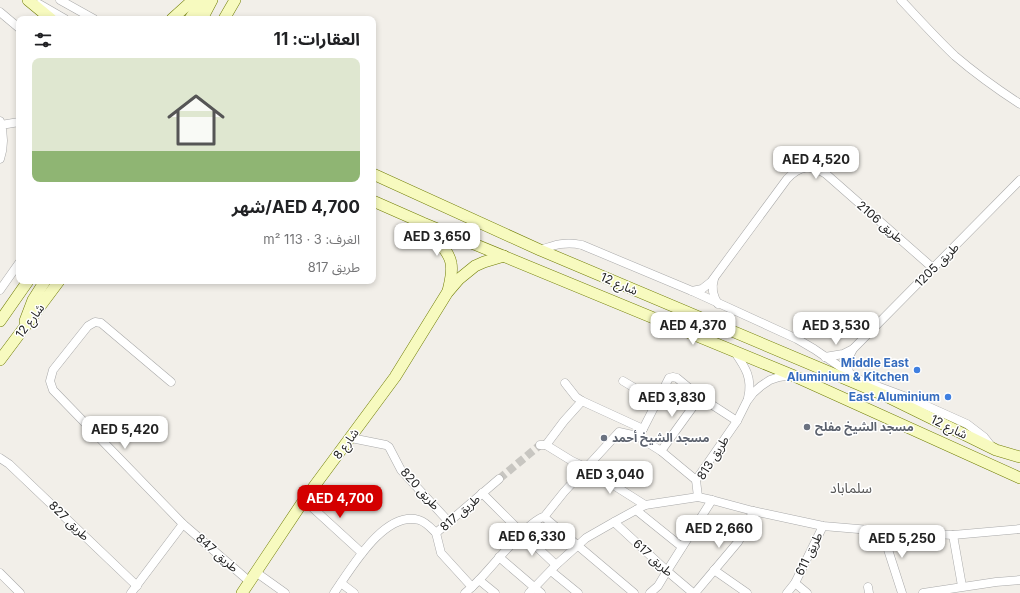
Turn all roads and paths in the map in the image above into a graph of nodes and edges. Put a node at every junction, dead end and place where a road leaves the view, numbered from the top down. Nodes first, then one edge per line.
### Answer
1 (30, 0) edge
2 (60, 0) edge
3 (193, 0) edge
4 (202, 0) edge
5 (212, 0) edge
6 (235, 0) edge
7 (901, 0) edge
8 (0, 12) edge
9 (48, 16) edge
10 (59, 16) edge
11 (89, 16) edge
12 (175, 16) edge
13 (192, 16) edge
14 (204, 16) edge
15 (227, 16) edge
16 (16, 25) edge
17 (1020, 104) edge
18 (16, 122) edge
19 (0, 123) edge
20 (0, 159) edge
21 (376, 176) edge
22 (1020, 180) edge
23 (376, 202) edge
24 (423, 223) junction
25 (540, 250) junction
26 (504, 256) junction
27 (16, 267) edge
28 (934, 269) junction
29 (714, 278) junction
30 (26, 284) edge
31 (43, 284) edge
32 (57, 284) edge
33 (0, 290) edge
34 (692, 291) junction
35 (447, 294) junction
36 (718, 304) junction
37 (0, 321) edge
38 (19, 336) junction
39 (853, 349) junction
40 (734, 351) junction
41 (825, 357) junction
42 (0, 360) edge
43 (849, 373) junction
44 (792, 375) junction
45 (623, 381) dead end
46 (171, 382) dead end
47 (565, 383) dead end
48 (700, 397) junction
49 (582, 401) junction
50 (747, 401) junction
51 (658, 402) junction
52 (737, 421) junction
53 (640, 433) junction
54 (350, 438) junction
55 (996, 450) junction
56 (661, 451) junction
57 (1020, 457) edge
58 (0, 458) edge
59 (585, 467) junction
60 (1020, 478) edge
61 (499, 479) tunnel mouth
62 (696, 480) junction
63 (482, 493) junction
64 (698, 497) junction
65 (304, 500) junction
66 (712, 500) junction
67 (645, 505) junction
68 (636, 510) junction
69 (752, 511) junction
70 (544, 517) junction
71 (449, 522) junction
72 (614, 522) junction
73 (183, 524) junction
74 (823, 526) junction
75 (1020, 530) edge
76 (882, 531) junction
77 (436, 533) junction
78 (522, 533) junction
79 (953, 535) junction
80 (578, 546) junction
81 (682, 547) junction
82 (362, 553) junction
83 (499, 557) junction
84 (554, 568) junction
85 (714, 570) junction
86 (668, 571) junction
87 (0, 573) edge
88 (253, 577) junction
89 (479, 580) junction
90 (1019, 581) edge
91 (341, 583) junction
92 (795, 583) junction
93 (137, 586) junction
94 (962, 586) junction
95 (472, 587) junction
96 (532, 590) edge
97 (20, 593) edge
98 (131, 593) edge
99 (242, 593) edge
100 (285, 593) edge
101 (334, 593) edge
102 (354, 593) edge
103 (465, 593) edge
104 (495, 593) edge
105 (541, 593) edge
106 (578, 593) edge
107 (634, 593) edge
108 (650, 593) edge
109 (694, 593) edge
110 (747, 593) edge
111 (787, 593) edge
112 (807, 593) edge
113 (902, 593) edge
114 (923, 593) edge

1 - 9 street
1 - 10 street
2 - 11 street
3 - 12 street
4 - 13 street
5 - 14 street
6 - 15 street
7 - 17 street
8 - 16 street
18 - 19 street
19 - 20 street
21 - 25 street, شارع 12
22 - 28 street, طريق 1205
23 - 24 street, شارع 12
24 - 26 street, شارع 12
24 - 35 street, شارع 8
25 - 34 street
25 - 55 street, شارع 12
26 - 35 street, شارع 8
26 - 40 street, شارع 12
27 - 33 street
28 - 29 street, طريق 2106
28 - 39 street, طريق 1205
29 - 34 street, طريق 2106
29 - 36 street
30 - 37 street, شارع 12
31 - 38 street
32 - 38 street, شارع 12
34 - 36 street
35 - 54 street, شارع 8
36 - 41 street
38 - 42 street, شارع 12
39 - 41 street, طريق 1205
39 - 43 street
40 - 44 street, شارع 12
40 - 50 street, طريق 813
41 - 43 street
43 - 55 street
44 - 50 street, طريق 813
44 - 60 street, شارع 12
45 - 51 street
46 - 73 street, طريق 847
47 - 49 street
48 - 51 street
48 - 52 street
48 - 56 street
49 - 53 street
49 - 59 street
50 - 52 street, طريق 813
51 - 53 street
52 - 62 street, طريق 813
53 - 56 street
53 - 59 street
54 - 65 street, شارع 8
54 - 71 street, طريق 820
55 - 57 street, شارع 12
56 - 62 street
58 - 93 street, طريق 827
59 - 67 street
59 - 70 street
61 - 63 street, طريق 817
62 - 64 street, طريق 813
63 - 71 street, طريق 817
63 - 78 street
64 - 66 street
64 - 67 street
65 - 82 street
65 - 88 street, شارع 8
66 - 69 street
66 - 81 street
67 - 68 street
68 - 72 street
68 - 81 street
69 - 74 street
69 - 85 street
70 - 78 street
70 - 80 street
71 - 77 street, طريق 817
72 - 80 street
72 - 86 street, طريق 617
73 - 88 street, طريق 847
73 - 93 street
74 - 76 street
74 - 92 street, طريق 611
75 - 79 street
76 - 79 street
76 - 113 street
77 - 82 street, طريق 817
77 - 95 street
78 - 83 street
78 - 84 street
79 - 94 street
80 - 84 street
80 - 107 street
81 - 86 street
82 - 91 street, طريق 817
83 - 89 street
83 - 96 street
84 - 96 street
84 - 106 street
85 - 109 street
85 - 110 street
86 - 108 street
86 - 109 street, طريق 617
87 - 97 street
88 - 99 street, شارع 8
88 - 100 street, طريق 847
89 - 95 street
89 - 104 street
90 - 94 street
91 - 101 street, طريق 817
91 - 102 street
92 - 111 street, طريق 611
92 - 112 street, طريق 611
93 - 98 street
94 - 114 street
95 - 103 street
96 - 105 street

